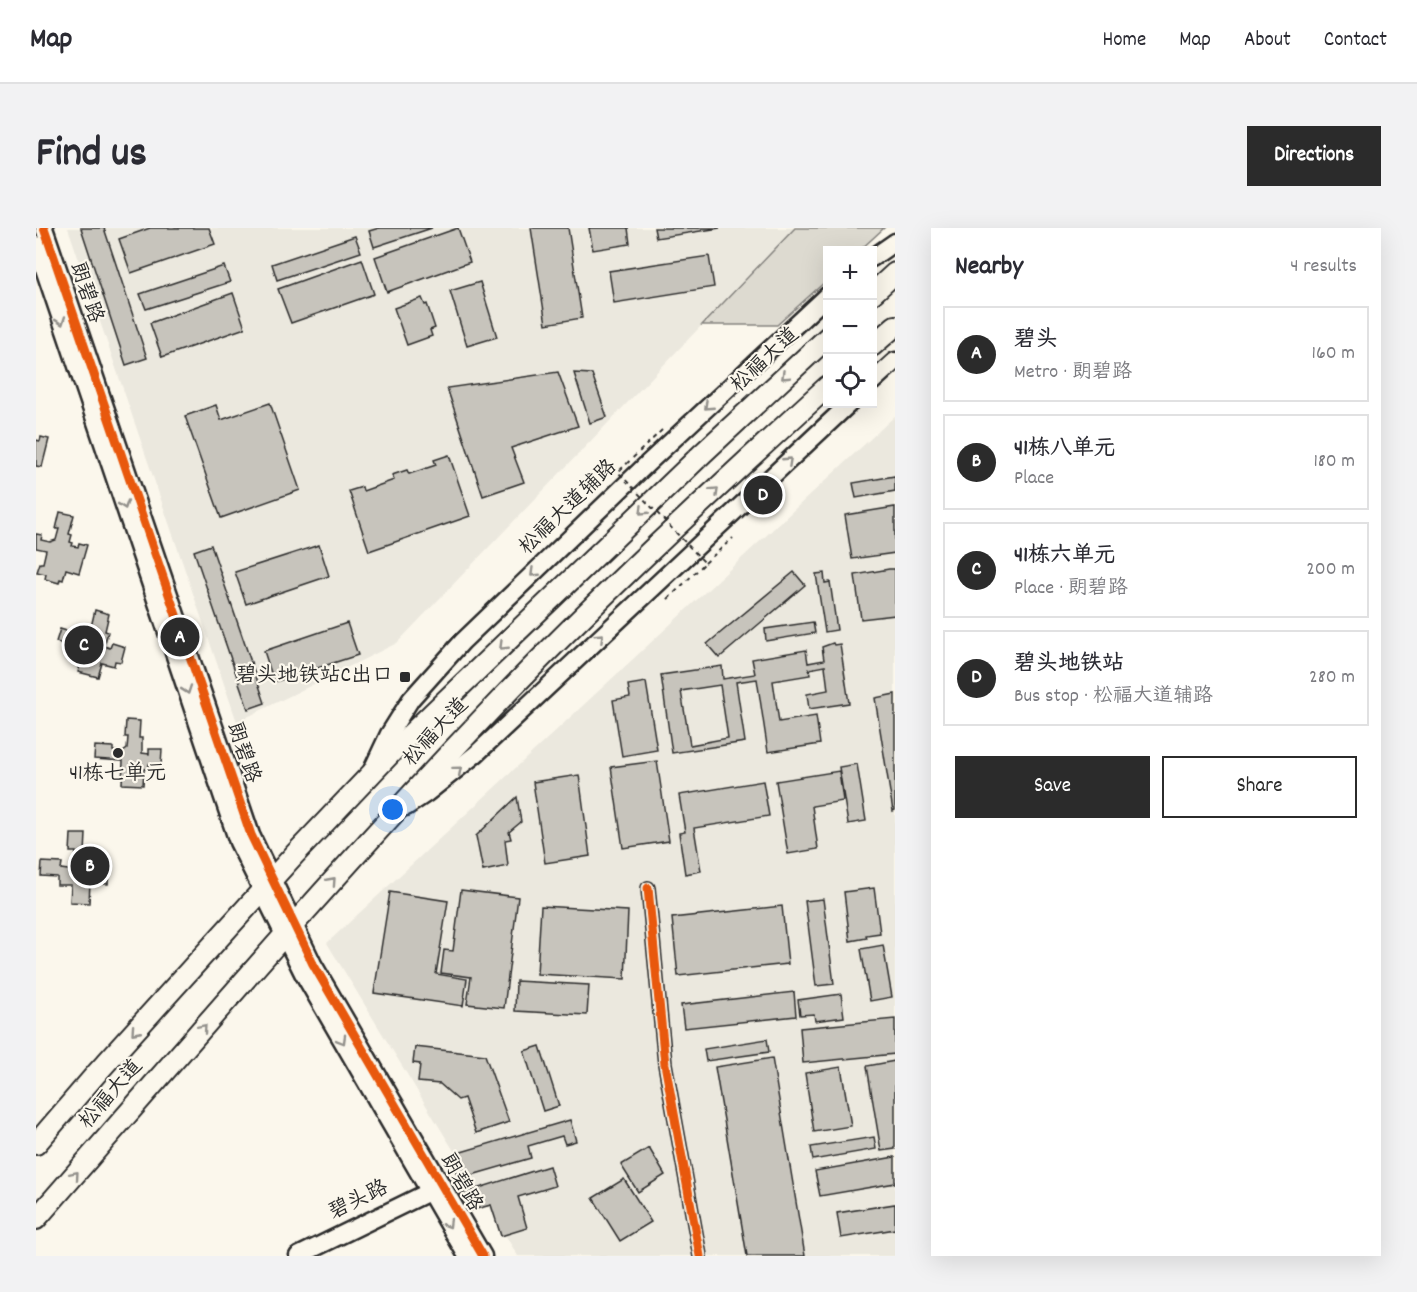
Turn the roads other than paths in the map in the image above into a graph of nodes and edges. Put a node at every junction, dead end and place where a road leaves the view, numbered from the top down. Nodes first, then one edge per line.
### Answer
1 (44, 228) edge
2 (895, 242) edge
3 (36, 245) edge
4 (877, 255) edge
5 (895, 273) edge
6 (877, 290) edge
7 (823, 300) edge
8 (895, 326) edge
9 (895, 338) edge
10 (823, 341) edge
11 (877, 342) edge
12 (877, 349) edge
13 (895, 361) edge
14 (877, 378) edge
15 (823, 391) edge
16 (845, 408) edge
17 (369, 777) junction
18 (392, 815) junction
19 (267, 885) junction
20 (648, 888) dead end
21 (289, 930) junction
22 (36, 1144) edge
23 (435, 1189) junction
24 (36, 1219) edge
25 (298, 1256) edge
26 (467, 1256) edge
27 (483, 1256) edge
28 (700, 1256) edge

1 - 19 street, 朗碧路
2 - 4 street
3 -> 19 street, 朗碧路
5 - 6 main road
7 -> 17 street, 松福大道辅路
8 - 11 main road
9 - 12 main road
10 -> 17 main road, 松福大道
13 - 14 street
18 -> 15 main road, 松福大道
18 -> 16 street
17 - 19 main road, 松福大道
21 -> 18 main road, 松福大道
19 - 21 street, 朗碧路
19 -> 22 main road, 松福大道
20 - 28 street
21 - 23 street, 朗碧路
24 -> 21 main road, 松福大道
23 - 25 street, 碧头路
23 -> 26 street, 朗碧路
23 - 27 street, 朗碧路

